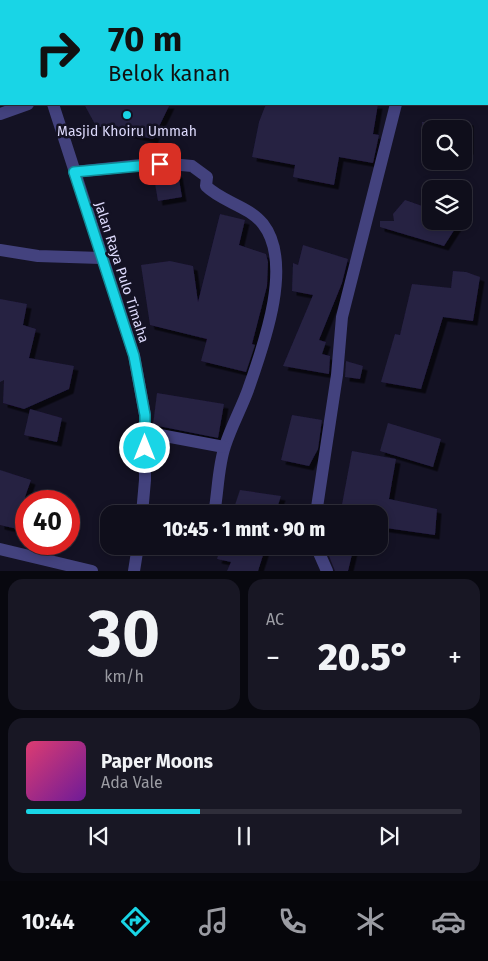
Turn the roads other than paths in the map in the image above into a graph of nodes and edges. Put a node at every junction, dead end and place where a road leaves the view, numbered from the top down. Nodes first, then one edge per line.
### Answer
1 (25, 105) edge
2 (53, 105) edge
3 (396, 105) edge
4 (0, 114) edge
5 (74, 172) junction
6 (0, 250) edge
7 (101, 258) junction
8 (144, 432) junction
9 (224, 447) junction
10 (143, 505) edge
11 (215, 505) edge
12 (317, 505) edge
13 (0, 549) edge
14 (137, 555) edge
15 (320, 555) edge
16 (92, 571) edge
17 (134, 571) edge
18 (327, 571) edge

1 - 4 street
2 - 5 street, Jalan Raya Pulo Timaha
3 - 12 street
5 - 7 street, Jalan Raya Pulo Timaha
5 - 9 street
6 - 7 street
7 - 8 street, Jalan Raya Pulo Timaha
8 - 9 street
8 - 10 street, Jalan Raya Pulo Timaha
9 - 11 street
13 - 16 street
14 - 17 street
15 - 18 street

